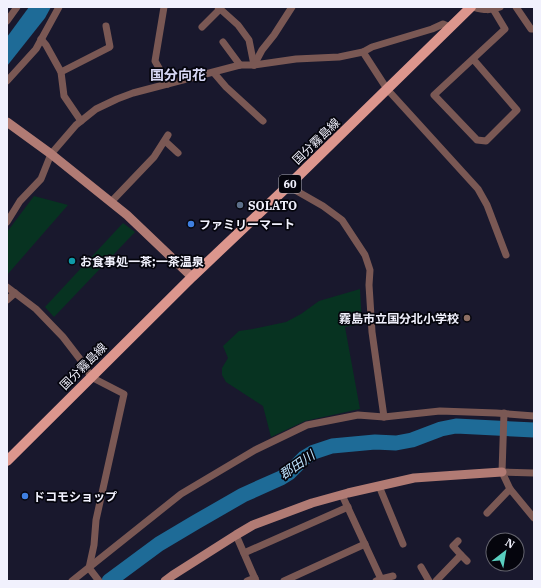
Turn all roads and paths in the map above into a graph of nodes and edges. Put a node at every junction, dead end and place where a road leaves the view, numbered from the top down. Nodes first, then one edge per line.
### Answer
1 (17, 7) edge
2 (59, 7) edge
3 (164, 7) edge
4 (292, 7) edge
5 (472, 7) edge
6 (516, 7) edge
7 (219, 8) edge
8 (497, 8) edge
9 (7, 21) edge
10 (106, 26) dead end
11 (450, 27) junction
12 (202, 28) dead end
13 (534, 29) edge
14 (41, 39) junction
15 (223, 42) dead end
16 (363, 52) junction
17 (473, 59) junction
18 (254, 65) junction
19 (240, 66) junction
20 (61, 72) junction
21 (214, 73) junction
22 (7, 81) edge
23 (168, 84) junction
24 (387, 89) junction
25 (82, 120) junction
26 (7, 122) edge
27 (263, 122) dead end
28 (178, 153) dead end
29 (51, 154) junction
30 (289, 184) junction
31 (111, 202) junction
32 (7, 222) edge
33 (506, 255) dead end
34 (192, 277) junction
35 (7, 286) edge
36 (15, 293) junction
37 (7, 300) edge
38 (92, 377) junction
39 (504, 415) junction
40 (534, 416) edge
41 (384, 417) junction
42 (7, 461) edge
43 (503, 470) junction
44 (534, 473) edge
45 (379, 486) junction
46 (510, 489) junction
47 (342, 495) junction
48 (348, 507) junction
49 (487, 513) dead end
50 (534, 518) edge
51 (236, 535) junction
52 (458, 541) dead end
53 (365, 544) junction
54 (403, 544) dead end
55 (244, 553) junction
56 (461, 555) junction
57 (467, 561) dead end
58 (421, 567) dead end
59 (89, 568) junction
60 (393, 576) dead end
61 (256, 579) edge
62 (379, 580) edge
63 (72, 581) edge
64 (98, 581) edge
65 (164, 581) edge
66 (247, 581) edge
67 (284, 581) edge
68 (429, 581) edge
69 (436, 581) edge

1 - 9 street
2 - 14 street
3 - 23 street
4 - 18 street
5 - 8 street
5 - 11 main road, 国分霧島線 / 60
6 - 13 street
7 - 12 street
7 - 18 street
8 - 17 street
10 - 20 street
11 - 16 street
11 - 24 main road, 国分霧島線 / 60
14 - 20 street
14 - 22 street
15 - 19 street
16 - 18 street
16 - 24 street
17 - 17 street
18 - 19 street
19 - 21 street
20 - 25 street
21 - 23 street
21 - 27 street
23 - 25 street
24 - 30 main road, 国分霧島線 / 60
24 - 33 street
25 - 29 street
26 - 29 street
28 - 31 street
29 - 31 street
29 - 32 street
30 - 34 main road, 国分霧島線 / 60
30 - 41 street
31 - 34 street
34 - 38 main road, 国分霧島線 / 60
35 - 36 street
36 - 37 street
36 - 38 street
38 - 42 main road, 国分霧島線 / 60
38 - 59 street
39 - 40 street
39 - 41 street
39 - 43 street
41 - 59 street
43 - 44 street
43 - 45 street
43 - 46 street
45 - 47 street
45 - 54 street
46 - 49 street
46 - 50 street
47 - 48 street
47 - 51 street
48 - 53 street
48 - 55 street
51 - 55 street
51 - 65 street
52 - 56 street
53 - 62 street
53 - 67 street
55 - 61 street
56 - 57 street
56 - 69 street
58 - 68 street
59 - 63 street
59 - 64 street
60 - 62 street
61 - 66 street

